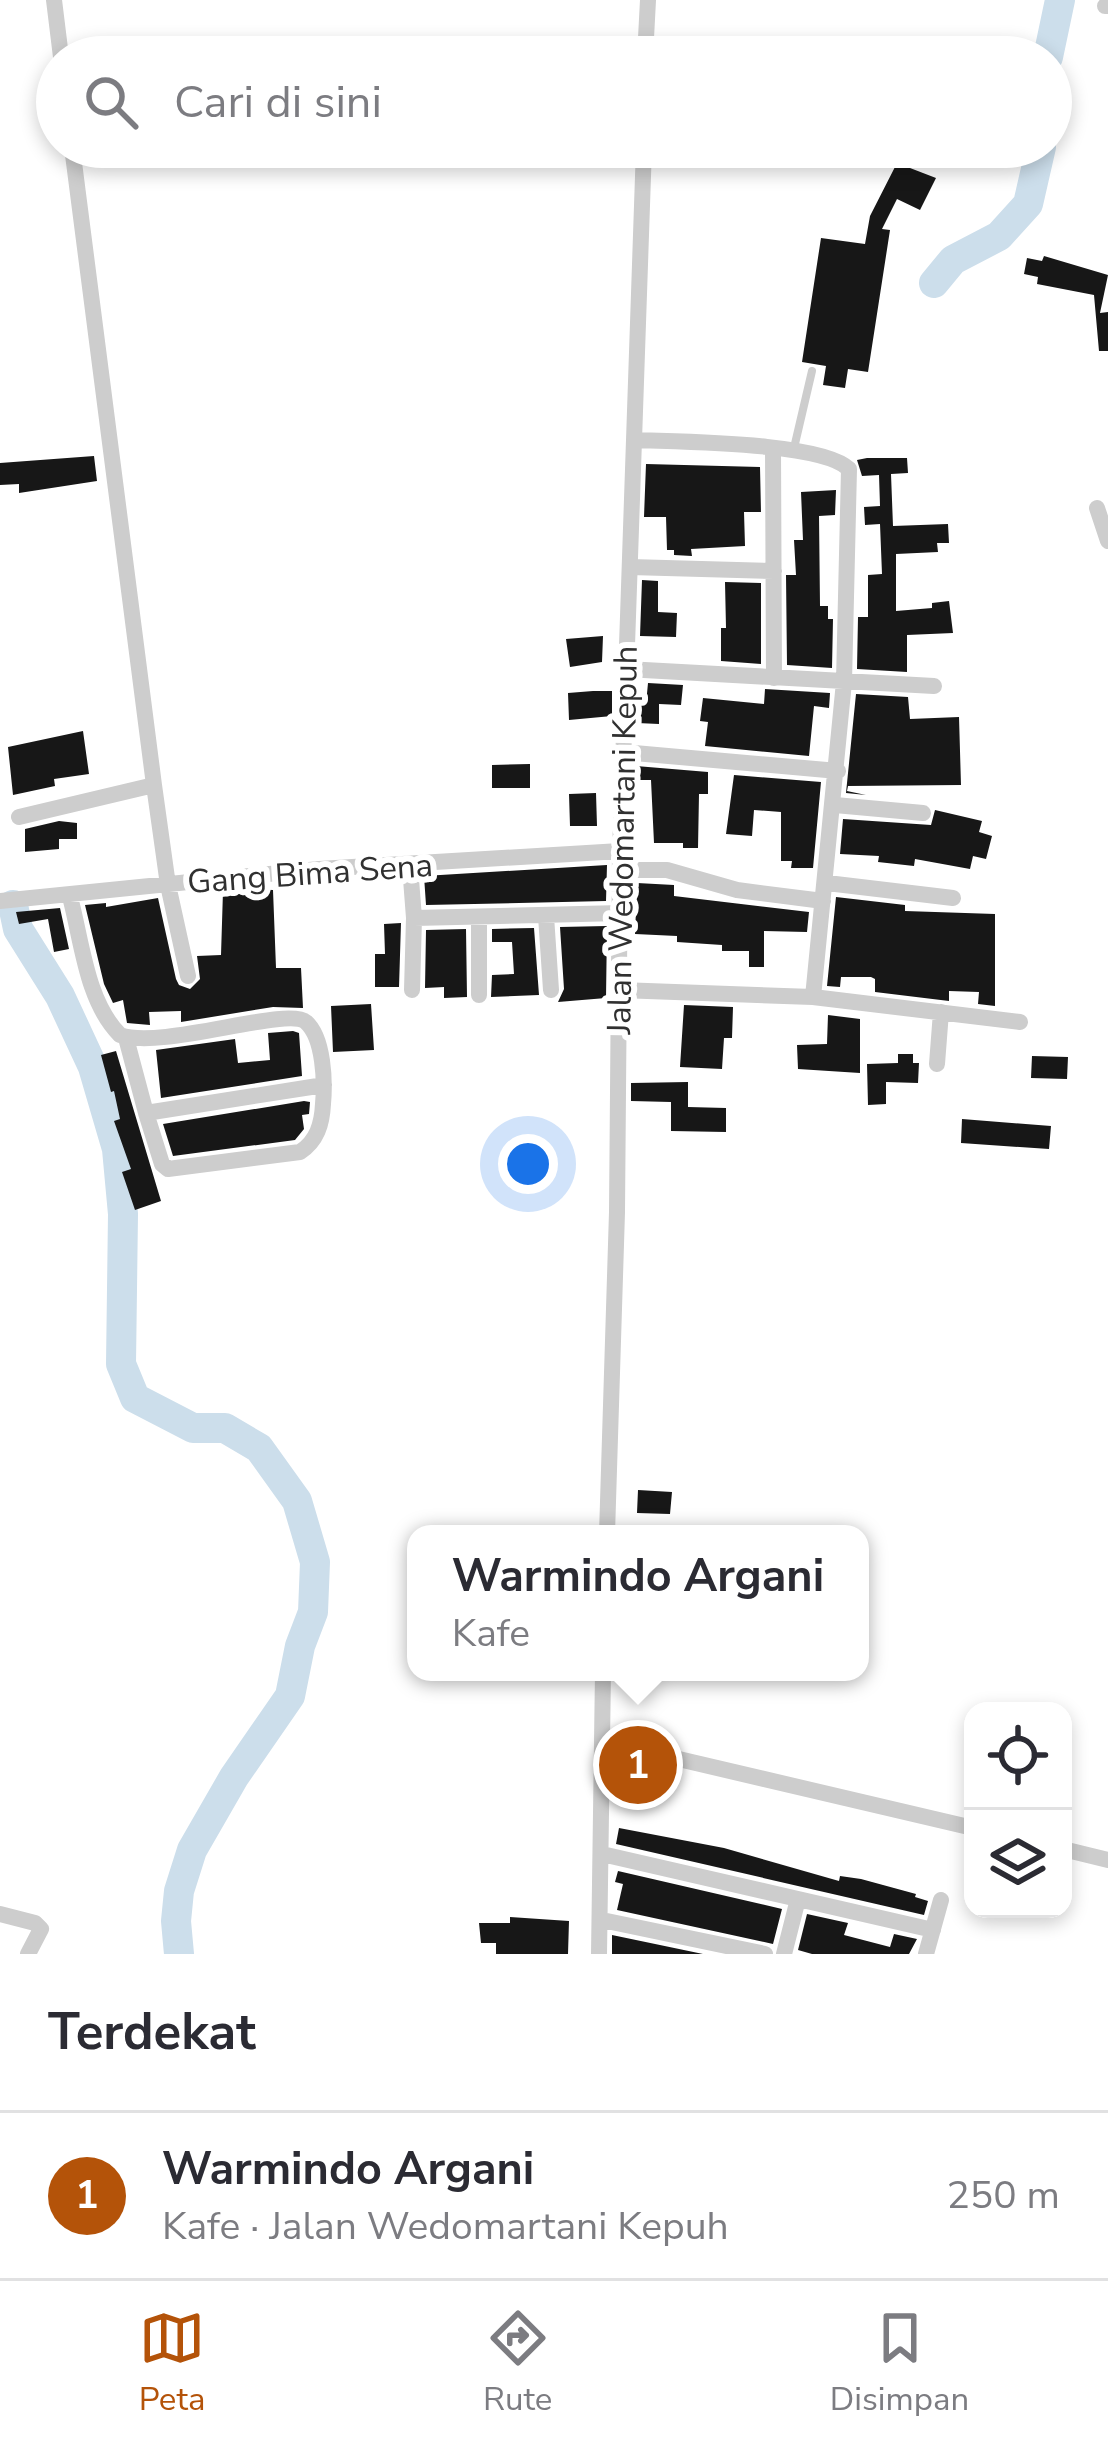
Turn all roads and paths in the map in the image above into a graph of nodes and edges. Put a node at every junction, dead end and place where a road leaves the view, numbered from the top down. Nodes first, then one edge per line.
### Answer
1 (54, 0) edge
2 (647, 0) edge
3 (58, 36) edge
4 (646, 36) edge
5 (74, 168) edge
6 (643, 168) edge
7 (812, 371) dead end
8 (635, 440) junction
9 (773, 448) junction
10 (794, 450) junction
11 (1097, 508) dead end
12 (1108, 541) edge
13 (630, 567) junction
14 (774, 571) junction
15 (626, 669) junction
16 (774, 678) junction
17 (844, 682) junction
18 (934, 686) dead end
19 (623, 752) junction
20 (838, 771) junction
21 (154, 785) junction
22 (835, 805) junction
23 (923, 813) dead end
24 (19, 817) dead end
25 (620, 861) junction
26 (410, 866) junction
27 (168, 885) junction
28 (825, 892) junction
29 (70, 896) junction
30 (952, 898) dead end
31 (0, 901) edge
32 (620, 913) junction
33 (479, 916) junction
34 (546, 916) junction
35 (414, 918) junction
36 (188, 976) dead end
37 (551, 990) dead end
38 (620, 990) junction
39 (412, 991) dead end
40 (478, 995) dead end
41 (813, 998) junction
42 (941, 1012) junction
43 (1020, 1022) dead end
44 (126, 1038) junction
45 (937, 1064) dead end
46 (325, 1085) junction
47 (146, 1113) junction
48 (607, 1525) edge
49 (603, 1681) edge
50 (602, 1741) junction
51 (964, 1826) edge
52 (1072, 1851) edge
53 (602, 1854) junction
54 (1108, 1859) edge
55 (798, 1899) junction
56 (941, 1900) dead end
57 (0, 1914) edge
58 (602, 1920) junction
59 (933, 1930) junction
60 (28, 1954) edge
61 (599, 1954) edge
62 (765, 1954) edge
63 (784, 1954) edge
64 (926, 1954) edge

1 - 3 street
2 - 4 street
5 - 21 street
6 - 8 street, Jalan Wedomartani Kepuh
7 - 10 lane
8 - 9 street
8 - 13 street, Jalan Wedomartani Kepuh
9 - 10 street
9 - 14 street
10 - 17 street
11 - 12 street
13 - 14 street
13 - 15 street, Jalan Wedomartani Kepuh
14 - 16 street
15 - 16 street
15 - 19 street, Jalan Wedomartani Kepuh
16 - 17 street
17 - 18 street
17 - 20 street
19 - 20 street
19 - 25 street, Jalan Wedomartani Kepuh
20 - 22 street
21 - 24 street
21 - 27 street
22 - 23 street
22 - 28 street
25 - 26 street, Gang Bima Sena
25 - 28 street, Gang Bima Sena
25 - 32 street, Jalan Wedomartani Kepuh
26 - 27 street, Gang Bima Sena
26 - 35 street
27 - 29 street, Gang Bima Sena
27 - 36 street
28 - 30 street, Gang Bima Sena
28 - 41 street
29 - 31 street, Gang Bima Sena
29 - 44 street
32 - 34 street
32 - 38 street, Jalan Wedomartani Kepuh
33 - 34 street
33 - 35 street
33 - 40 street
34 - 37 street
35 - 39 street
38 - 41 street
38 - 48 street, Jalan Wedomartani Kepuh
41 - 42 street
42 - 43 street
42 - 45 street
44 - 46 street
44 - 47 street
46 - 47 street
46 - 47 street
49 - 50 street
50 - 51 street
50 - 53 street
52 - 54 street
53 - 55 street
53 - 58 street
55 - 59 street
55 - 63 street
56 - 59 street
57 - 60 street
58 - 61 street
58 - 62 street
59 - 64 street

